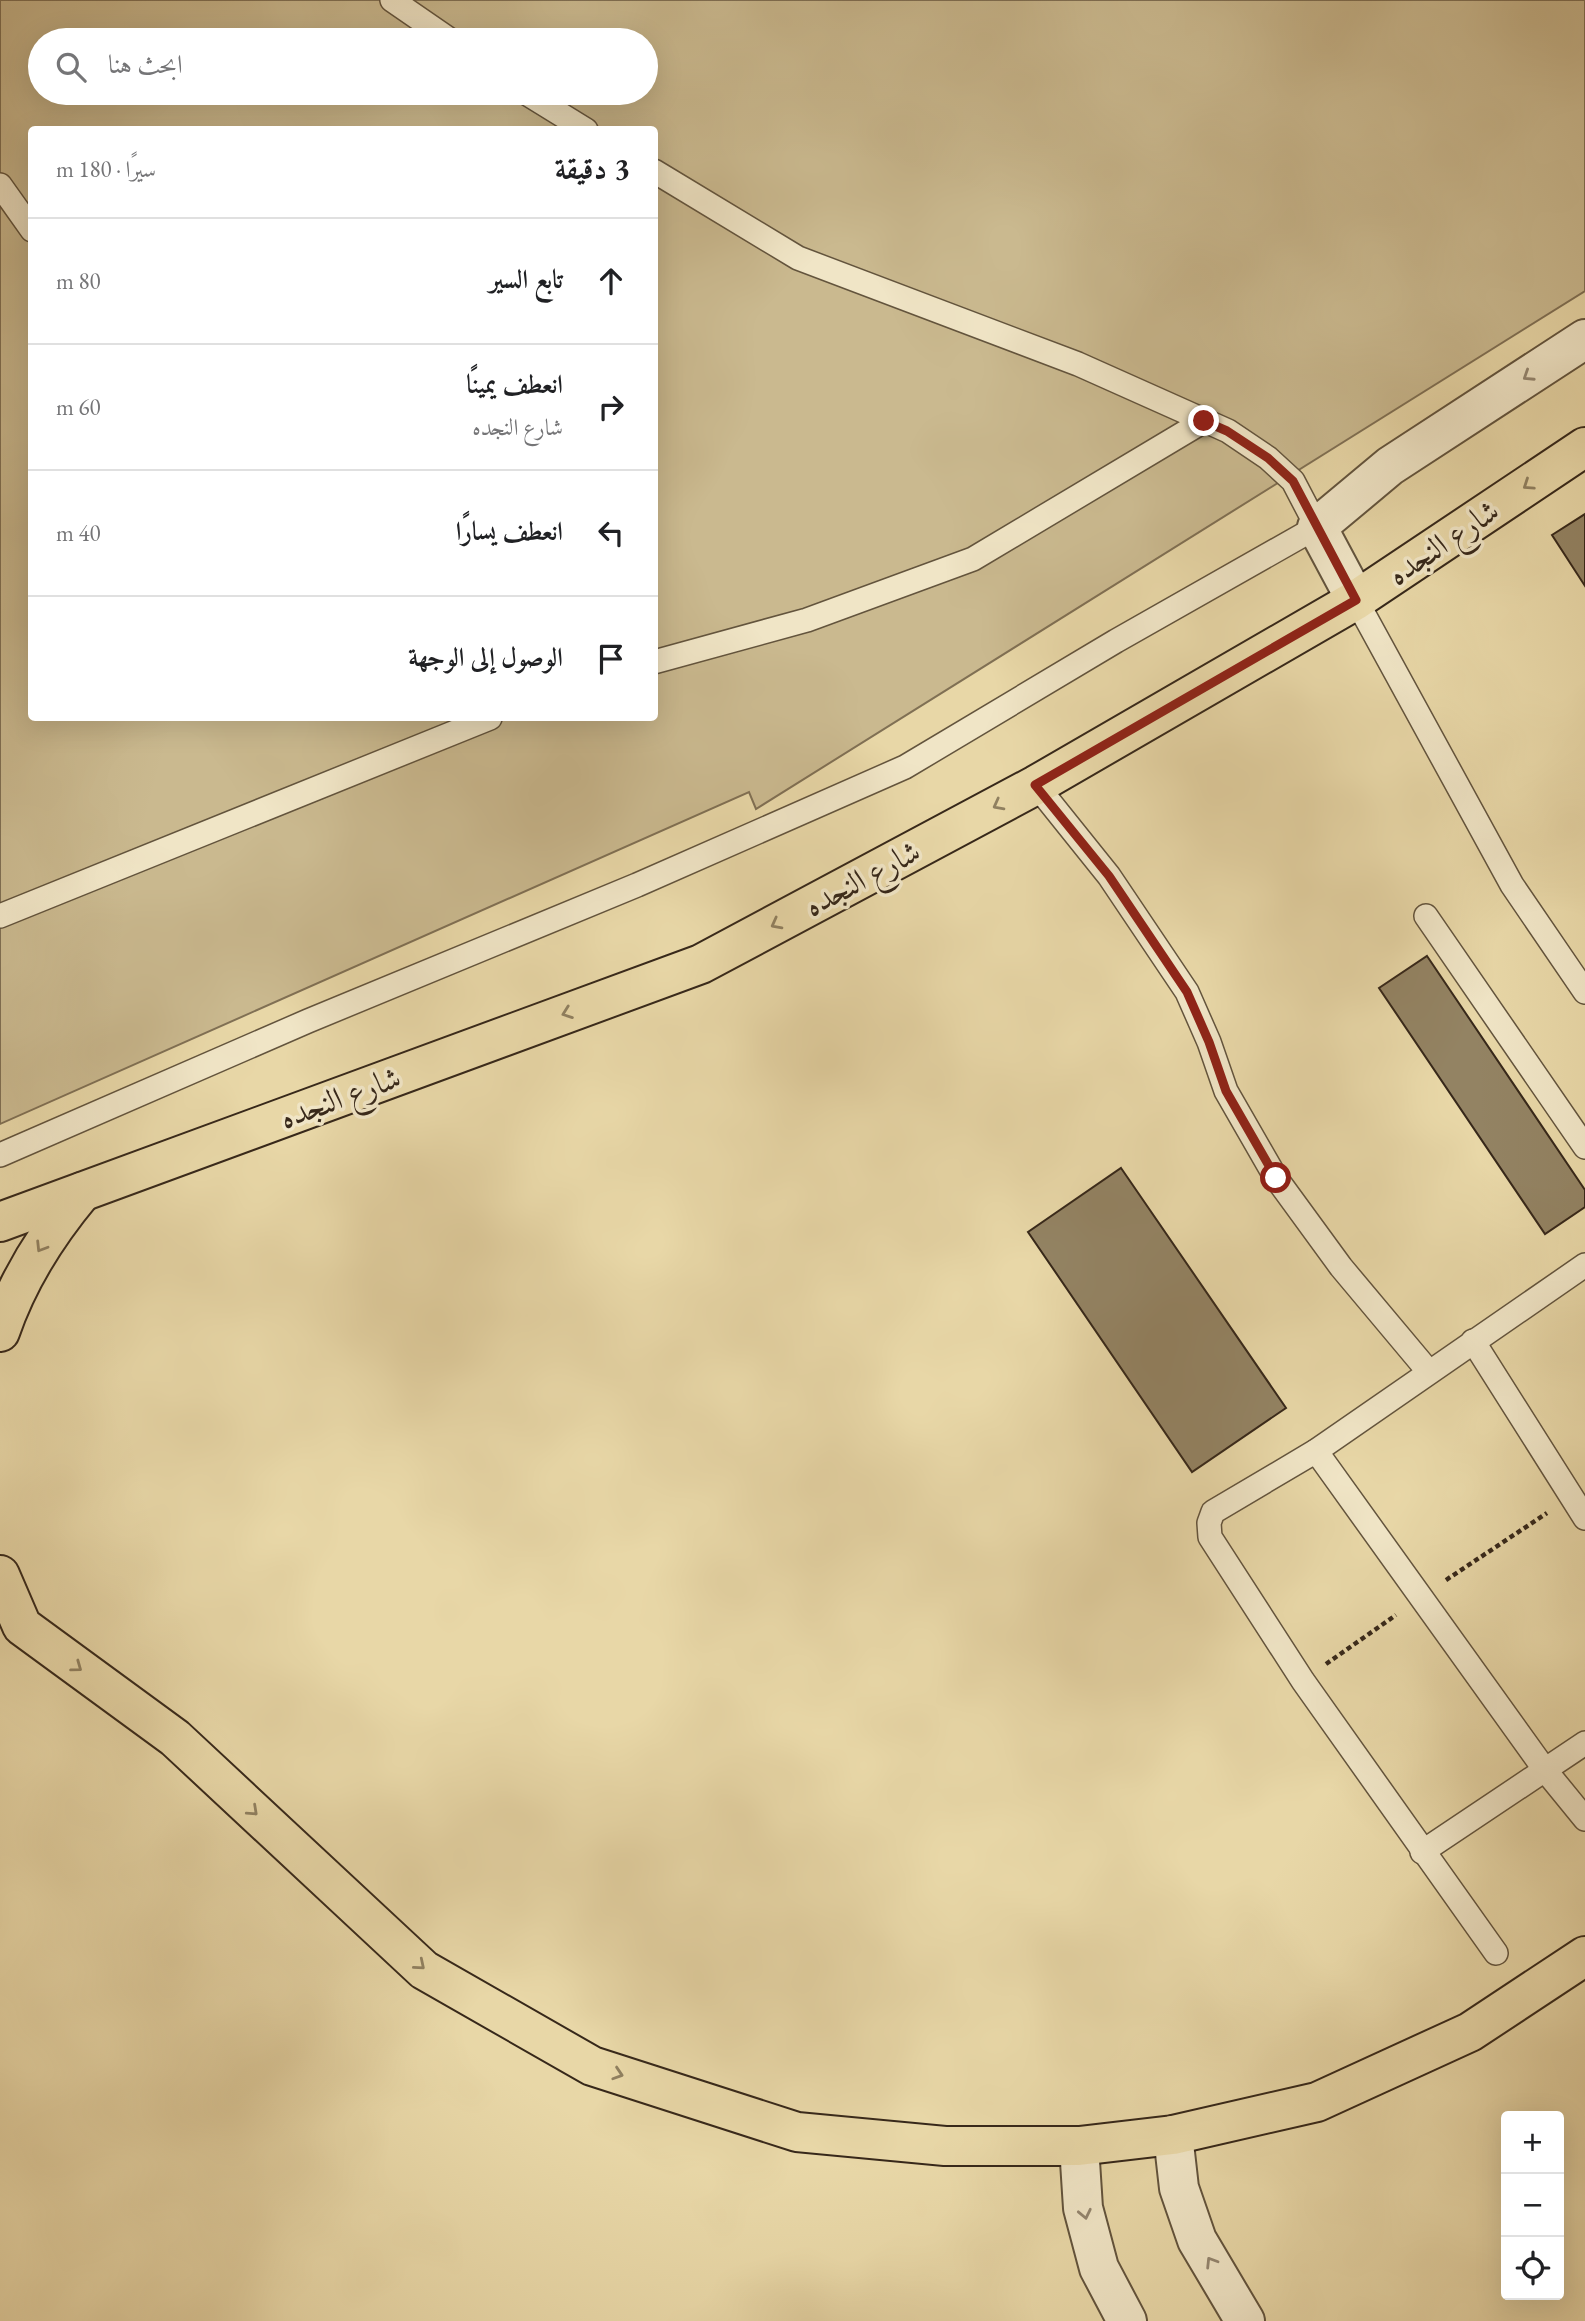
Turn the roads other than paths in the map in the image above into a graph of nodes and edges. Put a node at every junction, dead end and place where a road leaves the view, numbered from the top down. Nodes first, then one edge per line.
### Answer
1 (392, 0) edge
2 (433, 28) edge
3 (545, 105) edge
4 (580, 126) edge
5 (658, 173) edge
6 (0, 185) edge
7 (28, 224) edge
8 (1585, 339) edge
9 (1204, 421) junction
10 (1585, 447) edge
11 (1317, 527) junction
12 (1356, 600) junction
13 (658, 661) edge
14 (483, 721) edge
15 (1035, 785) junction
16 (0, 916) edge
17 (1426, 916) dead end
18 (1585, 992) edge
19 (1585, 1147) edge
20 (0, 1155) edge
21 (82, 1192) junction
22 (0, 1222) edge
23 (1585, 1265) edge
24 (0, 1332) edge
25 (1473, 1341) junction
26 (1429, 1372) junction
27 (1316, 1451) junction
28 (1578, 1493) edge
29 (1585, 1518) edge
30 (0, 1574) edge
31 (11, 1622) edge
32 (1585, 1743) edge
33 (1545, 1770) junction
34 (1585, 1819) edge
35 (1422, 1852) junction
36 (1496, 1952) dead end
37 (1585, 1956) edge
38 (1173, 2135) junction
39 (1079, 2146) junction
40 (1127, 2321) edge
41 (1245, 2321) edge

1 - 2 lane
3 - 4 lane
5 - 9 lane
6 - 7 lane
8 -> 11 street
9 - 11 lane
9 - 13 lane
10 -> 12 main road, شارع النجده
11 - 12 street
11 - 20 lane
12 - 15 main road, شارع النجده
12 - 18 lane
14 - 16 lane
15 -> 21 main road, شارع النجده
15 - 26 lane
17 - 19 lane
21 - 22 main road, شارع النجده
21 -> 24 main road
23 - 25 lane
25 - 26 lane
25 - 28 lane
26 - 27 lane
27 - 33 lane
27 - 35 lane
28 - 29 lane
30 - 31 main road
31 -> 39 main road
32 - 33 lane
33 - 34 lane
33 - 35 lane
35 - 36 lane
37 - 38 main road
38 - 39 main road
41 -> 38 street
39 -> 40 street

